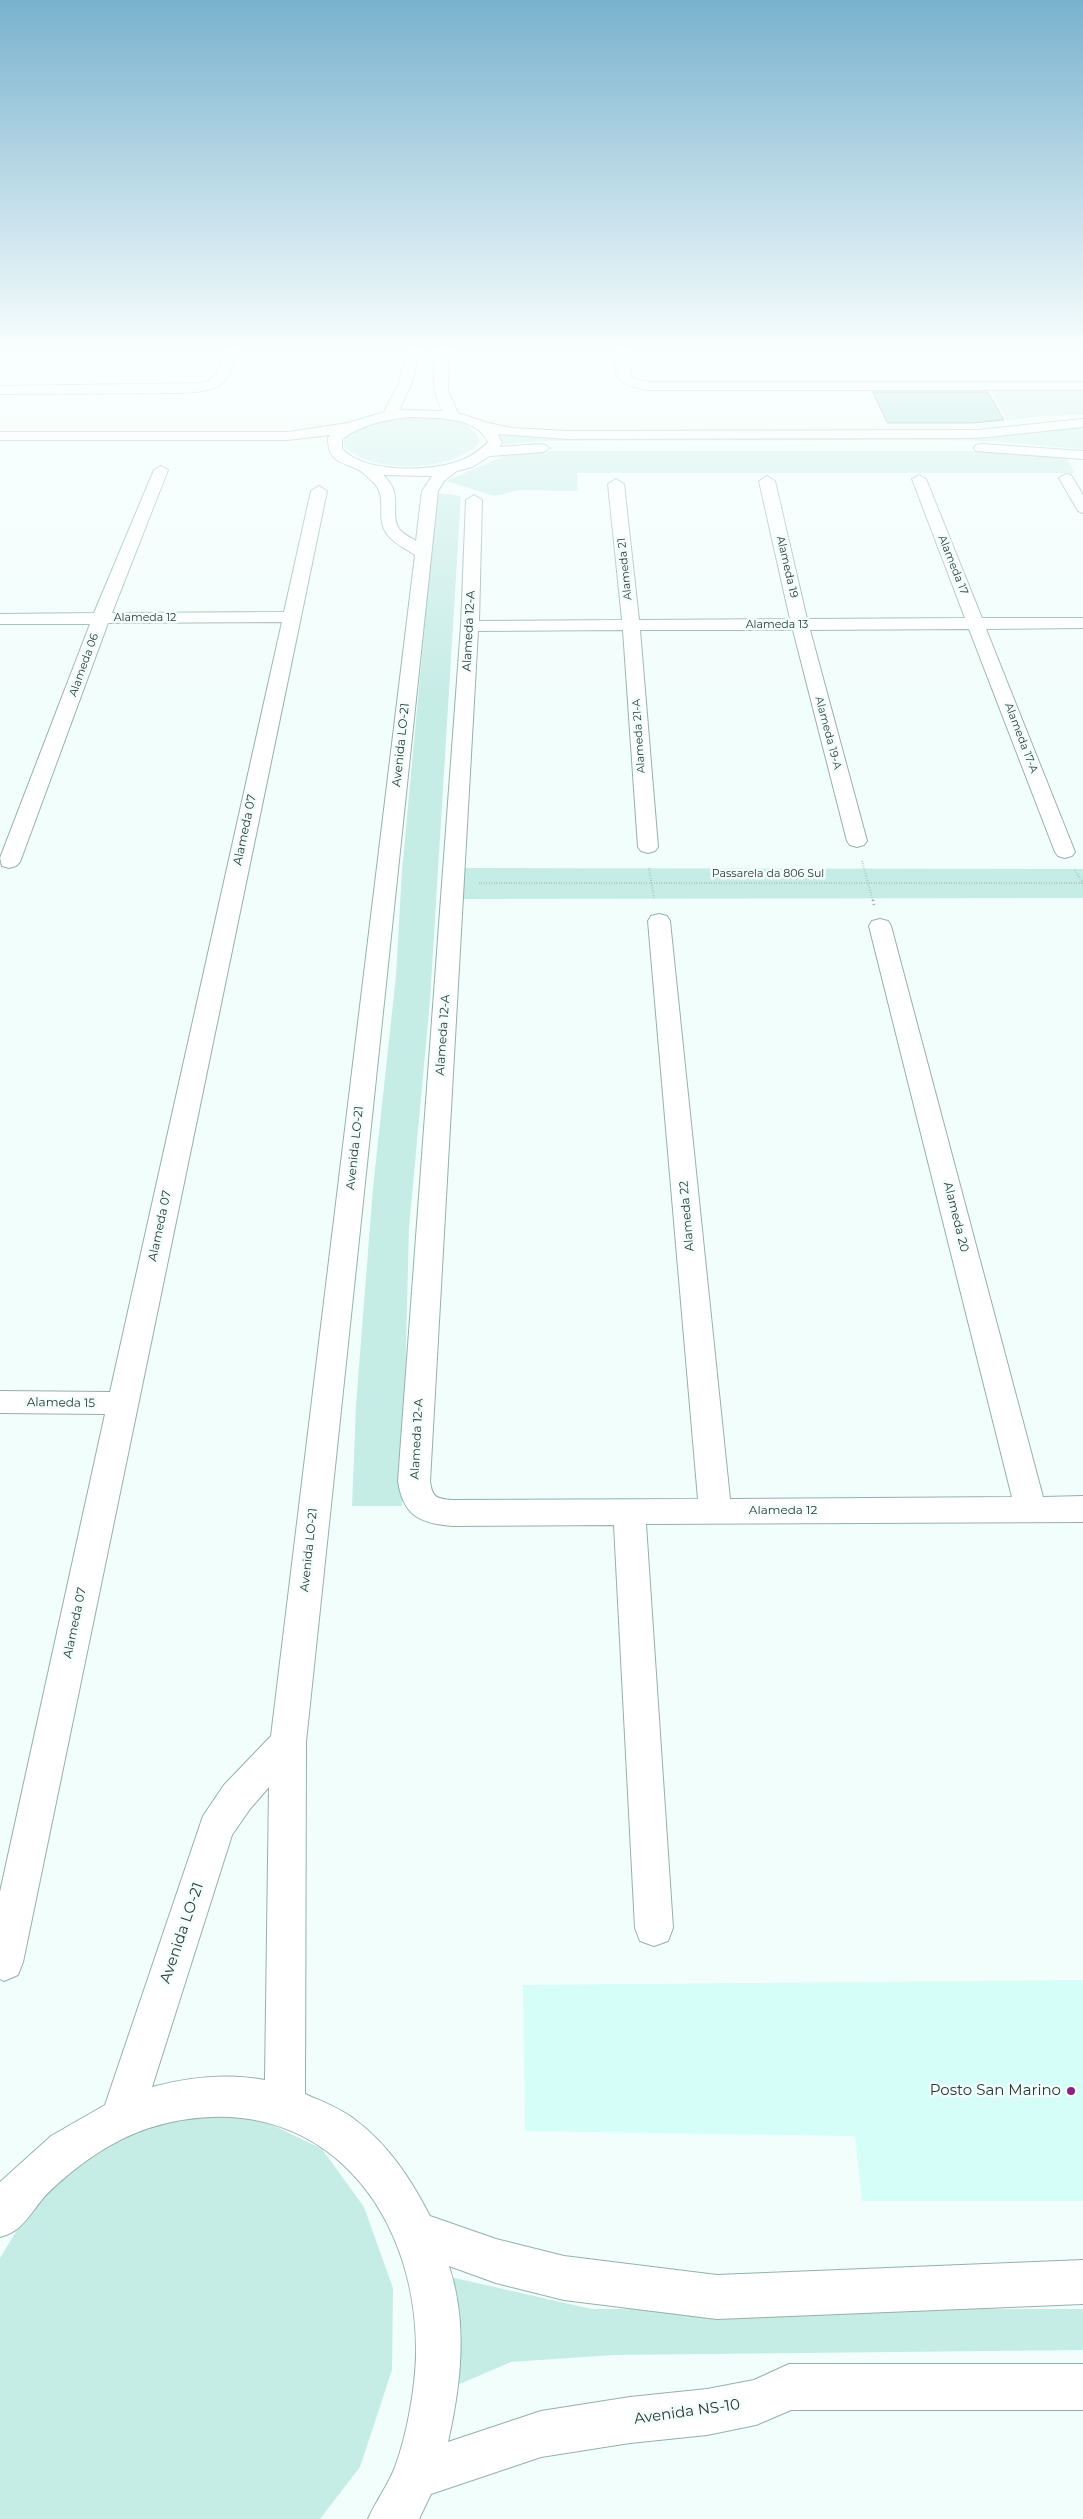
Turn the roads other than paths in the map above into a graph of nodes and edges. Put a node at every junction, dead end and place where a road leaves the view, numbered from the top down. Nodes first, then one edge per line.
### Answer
1 (360, 466) edge
2 (460, 466) edge
3 (366, 468) junction
4 (452, 468) junction
5 (161, 470) dead end
6 (1066, 478) dead end
7 (919, 479) dead end
8 (767, 480) dead end
9 (616, 484) dead end
10 (319, 491) dead end
11 (474, 500) dead end
12 (1083, 508) edge
13 (422, 553) junction
14 (101, 618) junction
15 (291, 618) junction
16 (0, 619) edge
17 (1083, 623) edge
18 (976, 624) junction
19 (631, 625) junction
20 (800, 625) junction
21 (470, 626) junction
22 (857, 841) road end
23 (648, 847) road end
24 (1065, 852) dead end
25 (10, 862) dead end
26 (659, 922) road end
27 (880, 926) road end
28 (0, 1402) edge
29 (122, 1403) junction
30 (1031, 1509) junction
31 (1083, 1509) edge
32 (715, 1510) junction
33 (483, 1512) joint
34 (629, 1512) junction
35 (288, 1742) junction
36 (654, 1928) dead end
37 (4, 1962) dead end
38 (285, 2106) junction
39 (122, 2117) junction
40 (0, 2216) edge
41 (418, 2233) junction
42 (1083, 2282) edge
43 (1083, 2387) edge
44 (416, 2476) junction
45 (392, 2519) edge

1 - 3 street
2 - 4 street
3 - 4 street
3 - 13 street
4 - 13 street, Avenida LO-21
5 - 14 street, Alameda 06
6 - 12 street
7 - 18 street, Alameda 17
8 - 20 street, Alameda 19
9 - 19 street, Alameda 21
10 - 15 street, Alameda 07
11 - 21 street, Alameda 12-A
13 - 35 street, Avenida LO-21
14 - 15 street, Alameda 12
14 - 16 street, Alameda 12
14 - 25 street, Alameda 06
15 - 29 street, Alameda 07
17 - 18 street, Alameda 13
18 - 20 street, Alameda 13
18 - 24 street, Alameda 17-A
19 - 20 street, Alameda 13
19 - 21 street, Alameda 13
19 - 23 street, Alameda 21-A
20 - 22 street, Alameda 19-A
21 - 33 street, Alameda 12-A
26 - 32 street, Alameda 22
27 - 30 street, Alameda 20
28 - 29 street, Alameda 15
29 - 37 street, Alameda 07
30 - 31 street, Alameda 12
30 - 32 street, Alameda 12
32 - 34 street, Alameda 12
33 - 34 street, Alameda 12
34 - 36 street
35 - 38 street, Avenida LO-21
35 - 39 street, Avenida LO-21
38 - 39 street
38 - 41 street
39 - 40 street
41 - 42 street
41 - 44 street
43 - 44 street, Avenida NS-10
44 - 45 street

